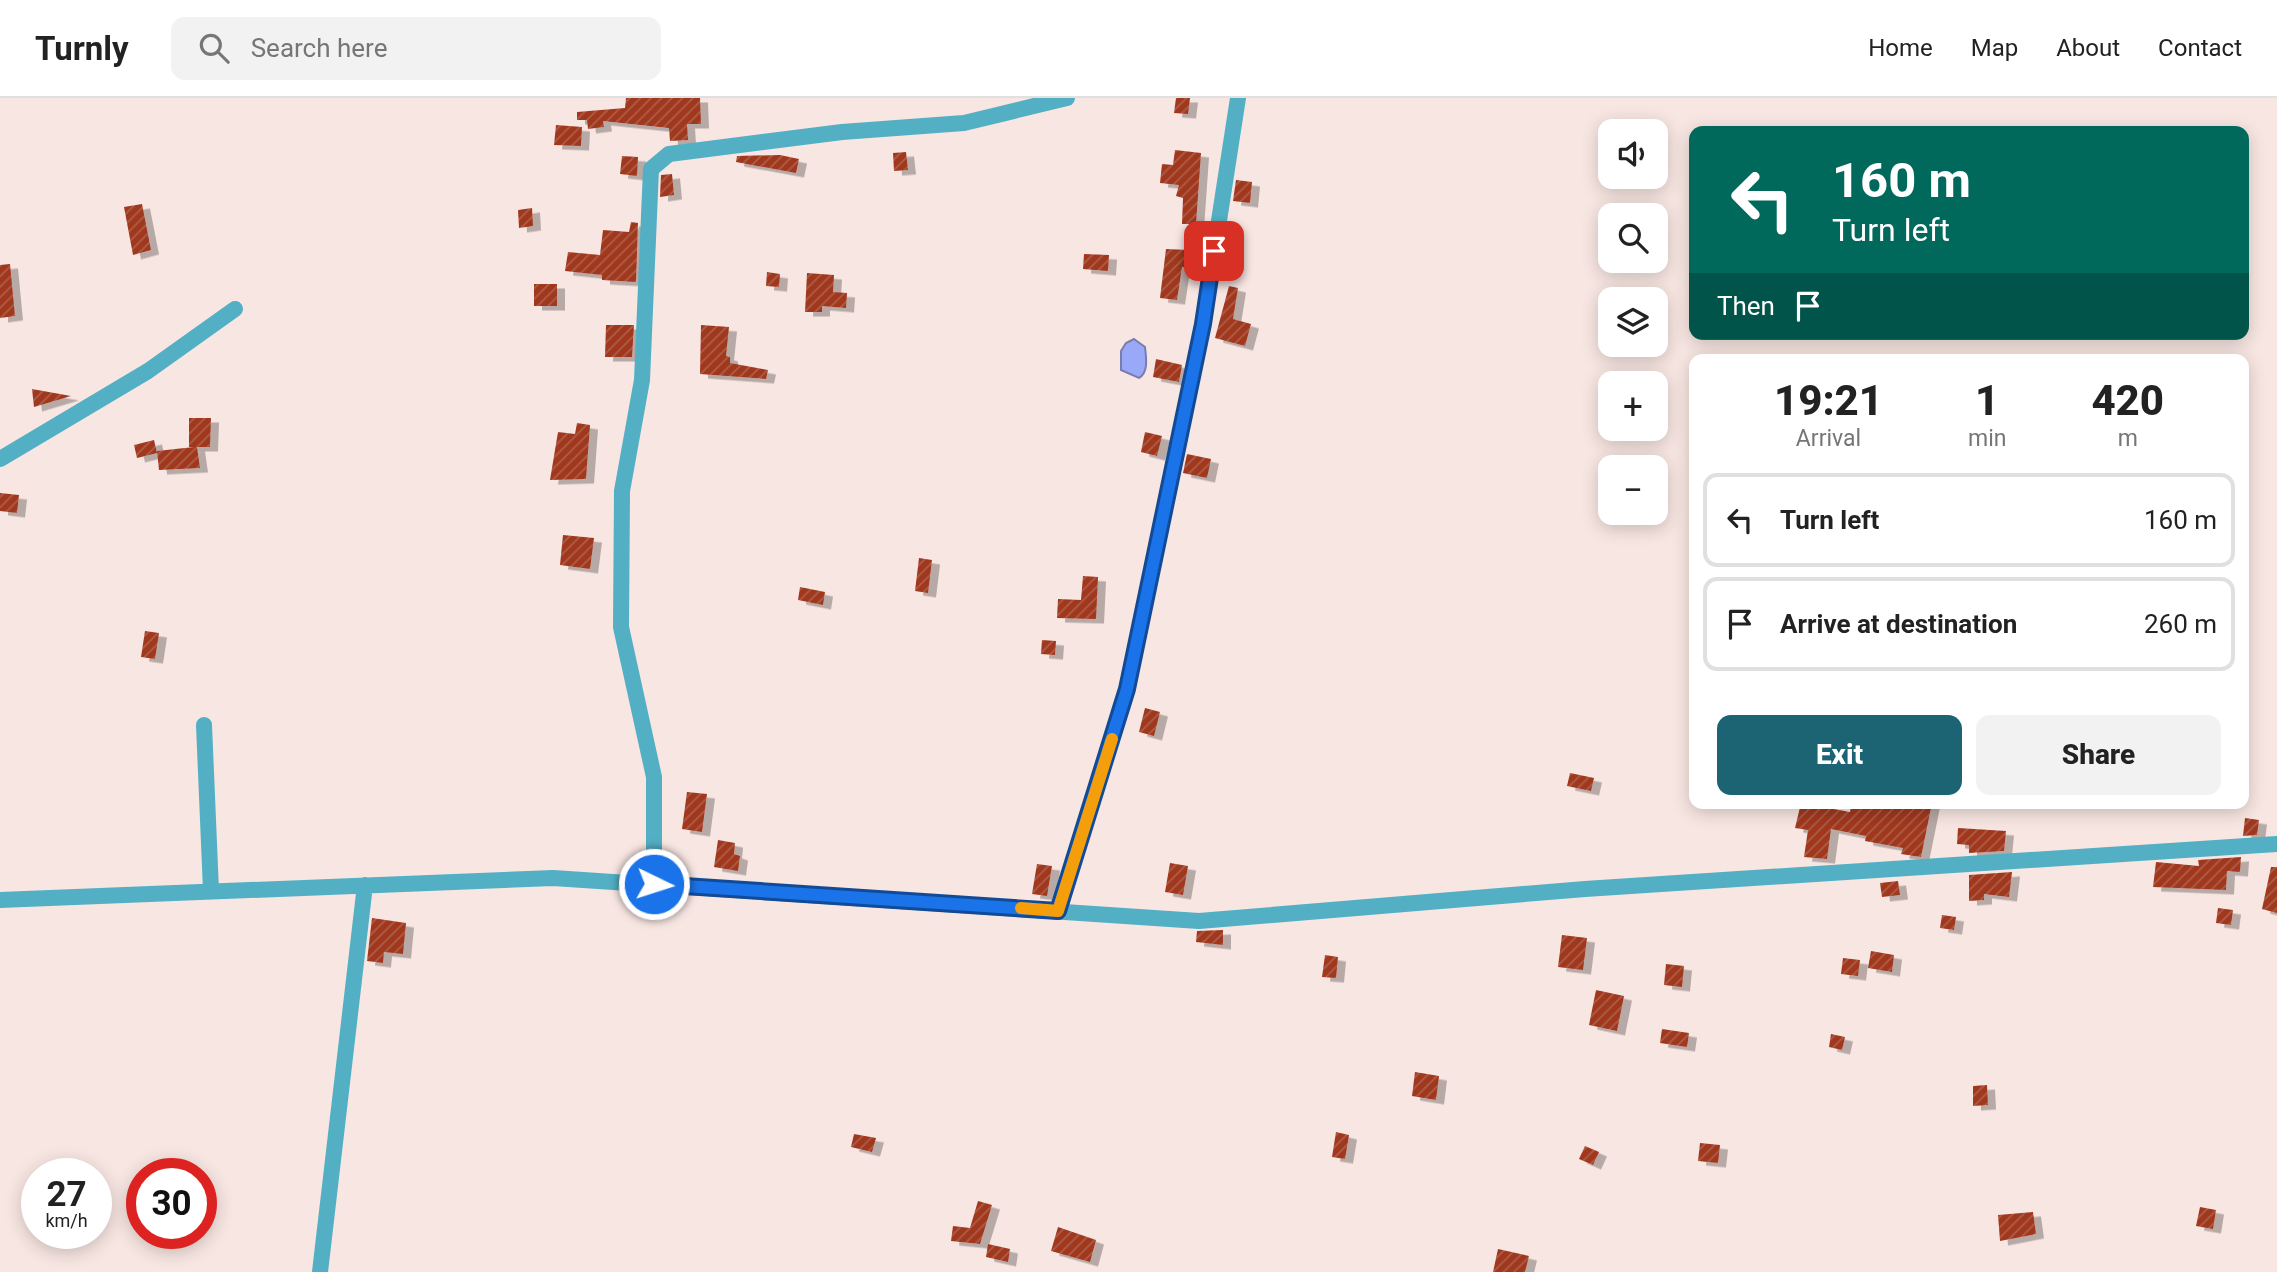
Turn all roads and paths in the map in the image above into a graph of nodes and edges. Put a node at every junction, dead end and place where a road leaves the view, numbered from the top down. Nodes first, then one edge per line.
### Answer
1 (1067, 98) edge
2 (1238, 98) edge
3 (236, 309) dead end
4 (0, 459) edge
5 (204, 725) dead end
6 (2277, 844) edge
7 (654, 884) junction
8 (365, 885) junction
9 (211, 891) junction
10 (0, 900) edge
11 (1058, 911) junction
12 (320, 1272) edge

1 - 7 street
2 - 11 street
3 - 4 street
5 - 9 street
6 - 11 street
7 - 8 street
7 - 11 street
8 - 9 street
8 - 12 street
9 - 10 street

